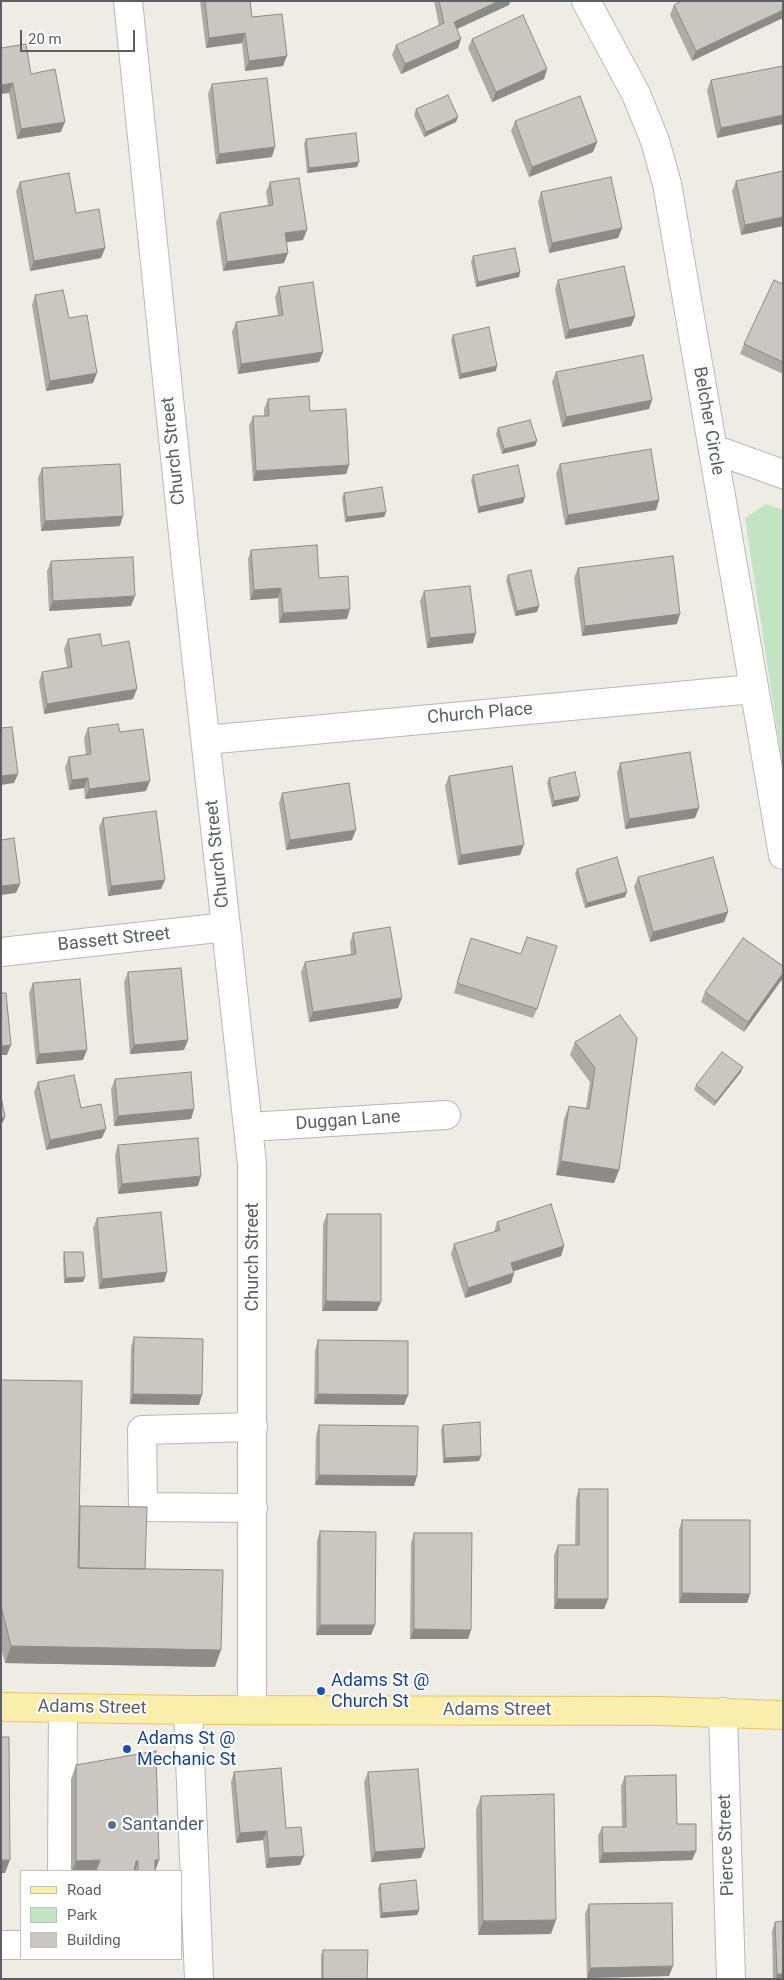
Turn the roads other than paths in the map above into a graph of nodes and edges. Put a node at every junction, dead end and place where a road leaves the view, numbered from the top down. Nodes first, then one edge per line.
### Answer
1 (128, 1) edge
2 (586, 1) edge
3 (713, 449) junction
4 (783, 474) edge
5 (753, 689) junction
6 (206, 740) junction
7 (783, 855) edge
8 (226, 927) junction
9 (1, 952) edge
10 (446, 1115) dead end
11 (249, 1128) junction
12 (253, 1427) junction
13 (253, 1508) junction
14 (1, 1707) edge
15 (63, 1708) junction
16 (252, 1709) junction
17 (188, 1710) junction
18 (723, 1712) junction
19 (783, 1715) edge
20 (62, 1870) edge
21 (189, 1939) edge
22 (1, 1945) edge
23 (20, 1945) edge
24 (199, 1979) edge
25 (731, 1979) edge

1 - 6 street, Church Street
2 - 3 street, Belcher Circle
3 - 4 street
3 - 5 street, Belcher Circle
5 - 6 street, Church Place
5 - 7 street, Belcher Circle
6 - 8 street, Church Street
8 - 9 street, Bassett Street
8 - 11 street, Church Street
10 - 11 street, Duggan Lane
11 - 12 street, Church Street
12 - 13 street, Church Street
12 - 13 street
13 - 16 street, Church Street
14 - 15 main road, Adams Street
15 - 17 main road, Adams Street
15 - 20 street
16 - 17 main road, Adams Street
16 - 18 main road, Adams Street
17 - 21 street
18 - 19 main road, Adams Street
18 - 25 street, Pierce Street
21 - 24 street
22 - 23 street

